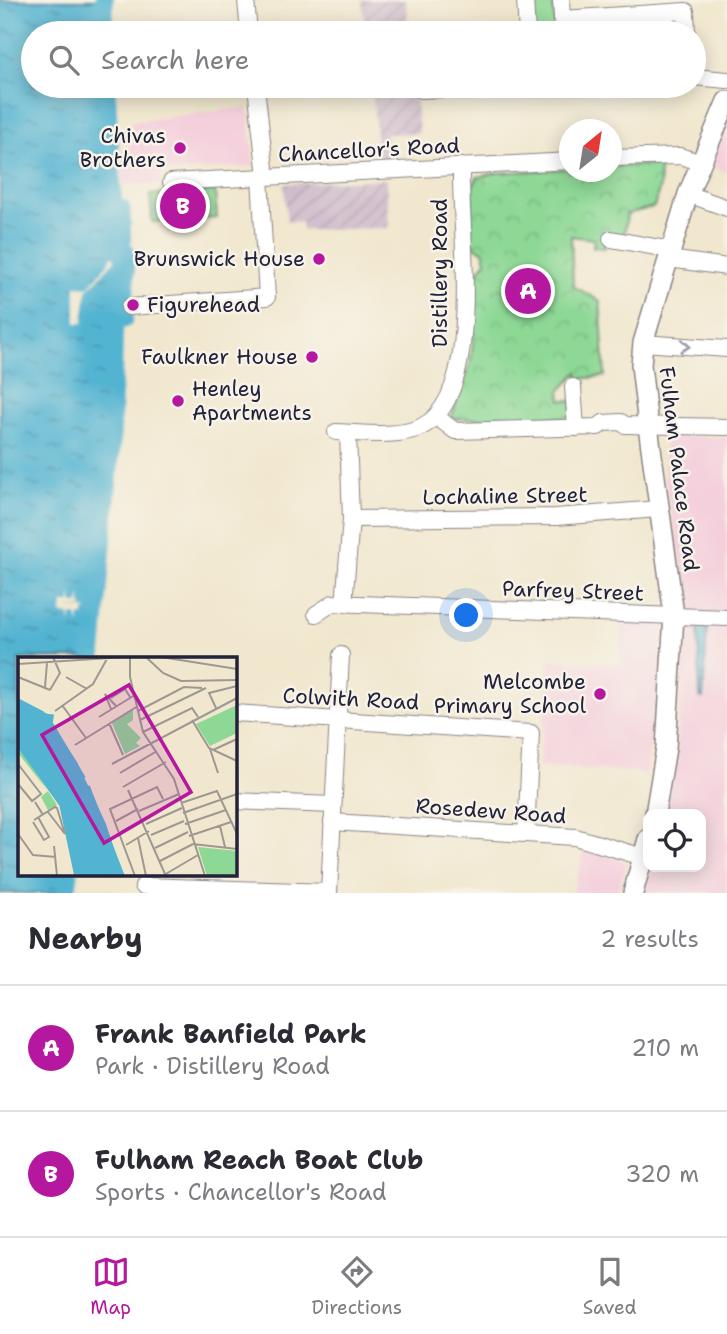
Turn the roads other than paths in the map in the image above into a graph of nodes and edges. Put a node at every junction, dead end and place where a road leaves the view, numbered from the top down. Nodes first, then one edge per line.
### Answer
1 (246, 0) edge
2 (525, 0) edge
3 (561, 0) edge
4 (248, 21) edge
5 (526, 21) edge
6 (563, 21) edge
7 (604, 21) edge
8 (686, 21) edge
9 (706, 78) edge
10 (727, 80) edge
11 (257, 98) edge
12 (727, 101) edge
13 (622, 158) edge
14 (559, 161) edge
15 (702, 163) junction
16 (461, 166) junction
17 (263, 177) junction
18 (171, 182) dead end
19 (688, 194) junction
20 (727, 208) edge
21 (611, 239) dead end
22 (670, 254) junction
23 (727, 267) edge
24 (129, 307) dead end
25 (643, 343) junction
26 (727, 349) edge
27 (573, 387) dead end
28 (437, 417) junction
29 (648, 426) junction
30 (727, 427) edge
31 (576, 428) junction
32 (659, 509) junction
33 (351, 519) junction
34 (344, 604) junction
35 (316, 614) dead end
36 (674, 615) junction
37 (727, 618) edge
38 (341, 655) dead end
39 (236, 713) edge
40 (336, 718) junction
41 (236, 801) edge
42 (333, 805) junction
43 (656, 809) edge
44 (332, 822) junction
45 (526, 834) junction
46 (643, 848) edge
47 (643, 858) edge
48 (143, 884) edge
49 (329, 893) edge
50 (632, 893) edge

1 - 4 street
2 - 5 street
3 - 6 street
7 - 8 street
9 - 10 street
11 - 17 street
12 - 15 main road, Fulham Palace Road
13 - 15 street
14 - 16 street, Chancellor's Road
15 - 19 main road, Fulham Palace Road
16 - 17 street, Chancellor's Road
16 - 28 street, Distillery Road
17 - 18 street, Chancellor's Road
17 - 24 street
19 - 20 street
19 - 22 main road, Fulham Palace Road
21 - 22 street
22 - 23 street
22 - 25 main road, Fulham Palace Road
25 -> 26 street
25 - 29 main road, Fulham Palace Road
27 - 31 street
28 - 31 street
28 - 33 street
29 - 30 street
29 - 31 street
29 - 32 main road, Fulham Palace Road
32 - 33 street, Lochaline Street
32 - 36 main road, Fulham Palace Road
33 - 34 street
34 - 35 street
34 - 36 street, Parfrey Street
36 - 37 street, Parfrey Street
36 - 43 main road, Fulham Palace Road
38 - 40 street
39 - 40 street, Colwith Road
40 - 42 street
40 - 45 street, Colwith Road
41 - 42 street
42 - 44 street
44 - 45 street, Rosedew Road
44 - 49 street
45 - 46 street, Rosedew Road
47 - 50 main road
48 - 49 street

